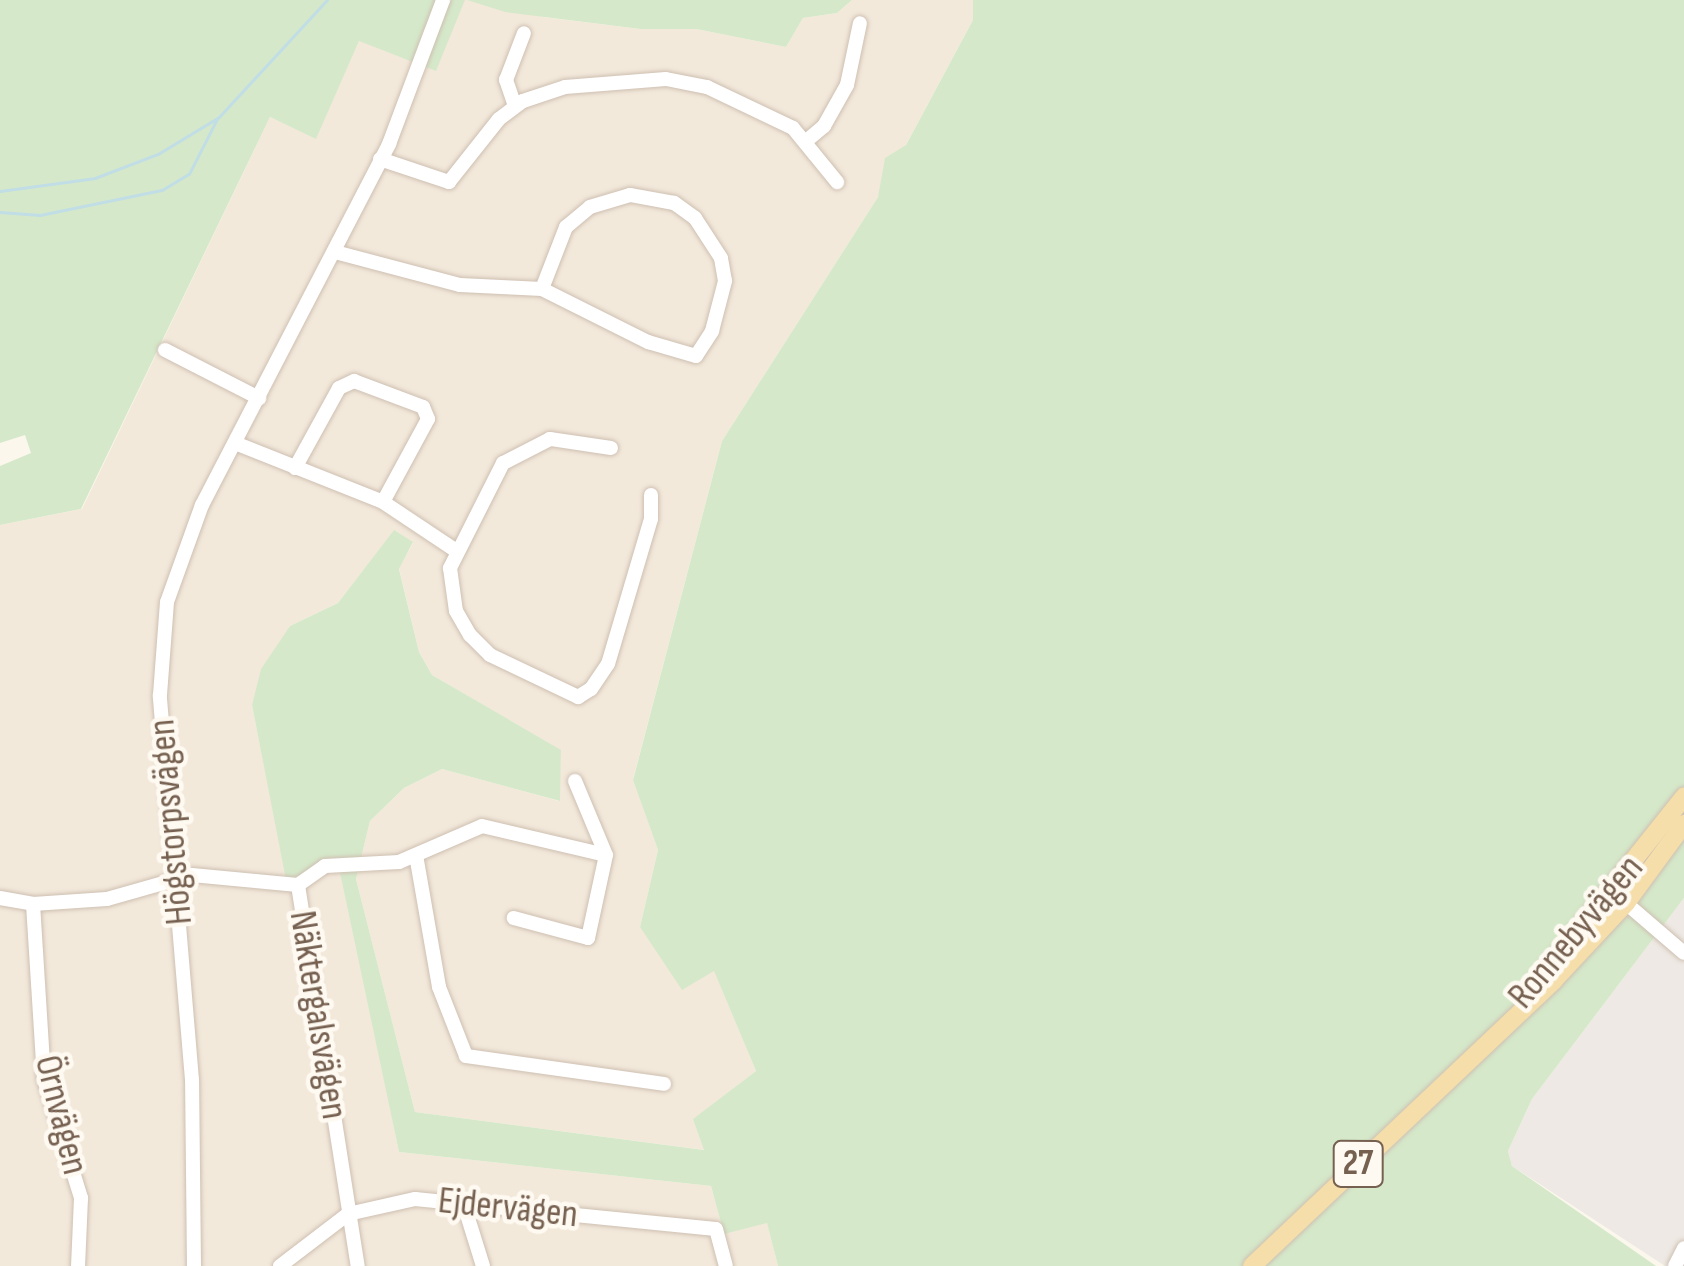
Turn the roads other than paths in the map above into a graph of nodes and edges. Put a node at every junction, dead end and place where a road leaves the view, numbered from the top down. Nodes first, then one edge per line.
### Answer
1 (443, 0) edge
2 (860, 23) dead end
3 (524, 33) dead end
4 (515, 106) junction
5 (805, 142) junction
6 (380, 159) junction
7 (837, 182) dead end
8 (334, 252) junction
9 (542, 289) junction
10 (166, 350) dead end
11 (259, 398) junction
12 (235, 442) junction
13 (611, 448) dead end
14 (296, 468) junction
15 (651, 495) dead end
16 (383, 502) junction
17 (455, 550) junction
18 (574, 780) dead end
19 (1684, 797) edge
20 (1684, 824) edge
21 (416, 854) junction
22 (606, 854) junction
23 (176, 877) junction
24 (298, 886) junction
25 (0, 898) edge
26 (1620, 898) junction
27 (33, 904) junction
28 (514, 918) dead end
29 (1684, 952) edge
30 (664, 1084) dead end
31 (464, 1205) junction
32 (348, 1214) junction
33 (1684, 1248) edge
34 (78, 1266) edge
35 (194, 1266) edge
36 (280, 1266) edge
37 (358, 1266) edge
38 (482, 1266) edge
39 (726, 1266) edge
40 (1252, 1266) edge
41 (1675, 1266) edge

1 - 6 street, Högstorpsvägen
2 - 5 street
3 - 4 street
4 - 5 street
4 - 6 street
5 - 7 street
6 - 8 street, Högstorpsvägen
8 - 9 street
8 - 11 street, Högstorpsvägen
9 - 9 street
10 - 11 street
11 - 12 street, Högstorpsvägen
12 - 14 street
12 - 23 street, Högstorpsvägen
13 - 17 street
14 - 16 street
14 - 16 street
15 - 17 street
16 - 17 street
18 - 22 street
19 - 26 main road, Ronnebyvägen / 27
20 - 26 main road, Ronnebyvägen / 27
21 - 22 street
21 - 24 street
21 - 30 street
22 - 28 street
23 - 24 street, Näktergalsvägen
23 - 27 street, Näktergalsvägen
23 - 35 street, Högstorpsvägen
24 - 32 street, Näktergalsvägen
25 - 27 street, Näktergalsvägen
26 - 29 street
26 - 40 main road, Ronnebyvägen / 27
27 - 34 street, Örnvägen
31 - 32 street, Ejdervägen
31 - 38 street
31 - 39 street, Ejdervägen
32 - 36 street, Ejdervägen
32 - 37 street, Näktergalsvägen
33 - 41 street

